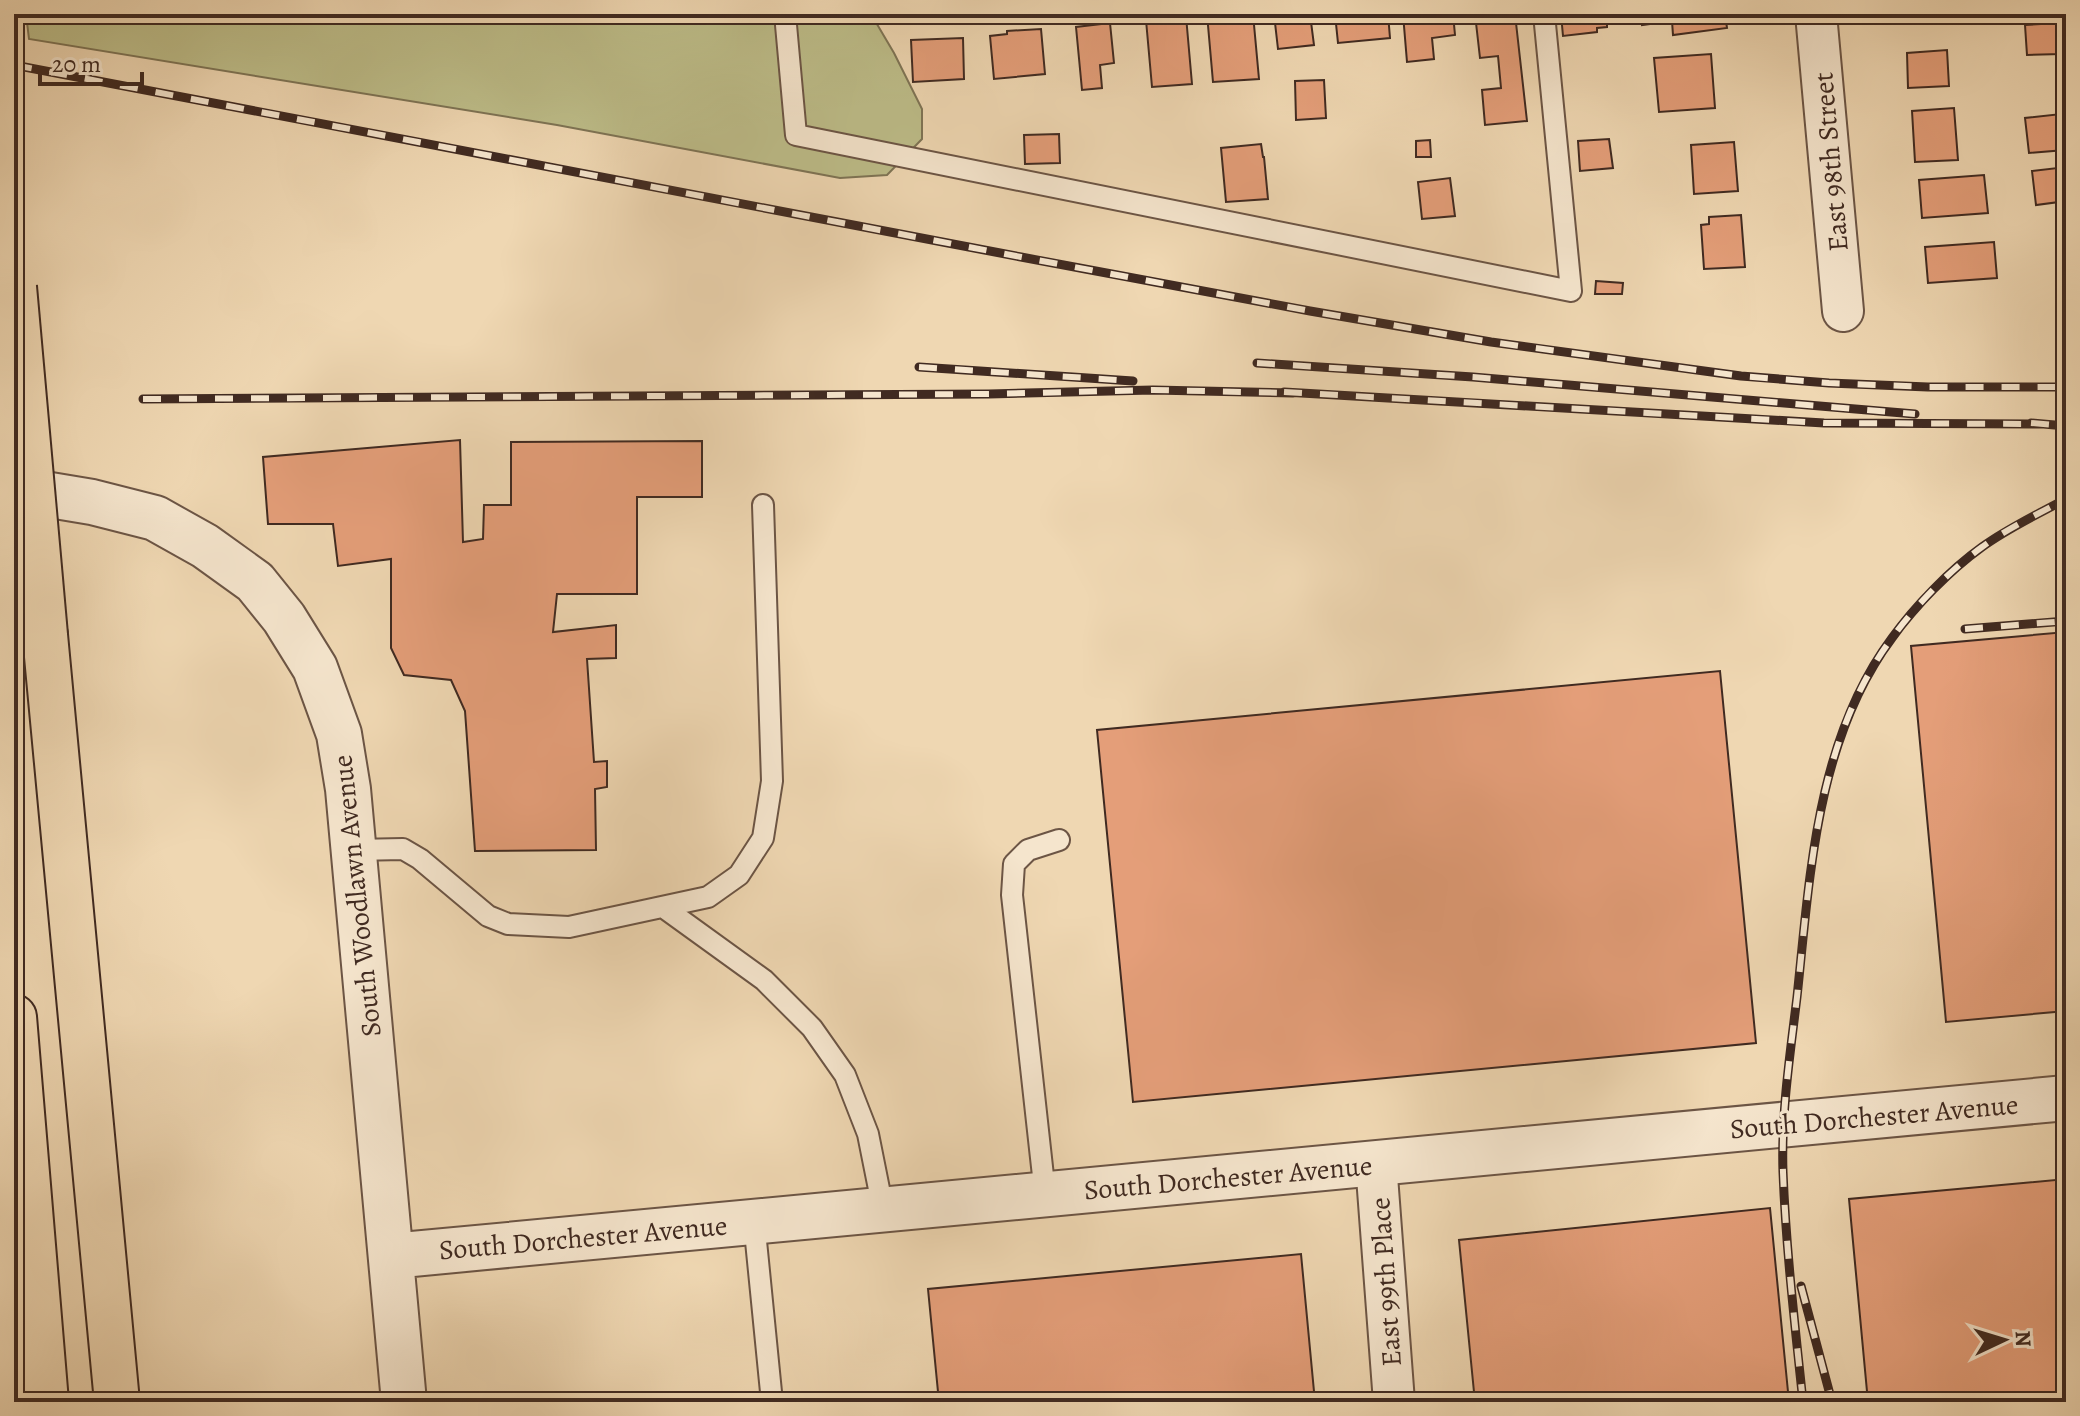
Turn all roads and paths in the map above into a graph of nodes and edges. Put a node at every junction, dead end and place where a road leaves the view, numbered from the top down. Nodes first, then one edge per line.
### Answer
1 (785, 14) edge
2 (1544, 14) edge
3 (1816, 14) edge
4 (14, 287) edge
5 (1843, 311) dead end
6 (14, 489) edge
7 (763, 505) dead end
8 (1059, 840) dead end
9 (354, 850) junction
10 (663, 907) junction
11 (14, 1017) edge
12 (2066, 1098) edge
13 (1376, 1163) junction
14 (1045, 1194) junction
15 (883, 1209) junction
16 (754, 1221) junction
17 (391, 1256) junction
18 (46, 1402) edge
19 (117, 1402) edge
20 (404, 1402) edge
21 (772, 1402) edge
22 (1394, 1402) edge

1 - 2 lane
3 - 5 street, East 98th Street
4 - 19 highway, bridge
6 - 9 street, South Woodlawn Avenue
7 - 10 lane
8 - 14 lane
9 - 10 lane
9 - 17 street, South Woodlawn Avenue
10 - 15 lane
11 - 18 highway
12 - 13 street, South Dorchester Avenue
13 - 14 street, South Dorchester Avenue
13 - 22 street, East 99th Place
14 - 15 street, South Dorchester Avenue
15 - 16 street, South Dorchester Avenue
16 - 17 street, South Dorchester Avenue
16 - 21 lane
17 - 20 street, South Woodlawn Avenue

